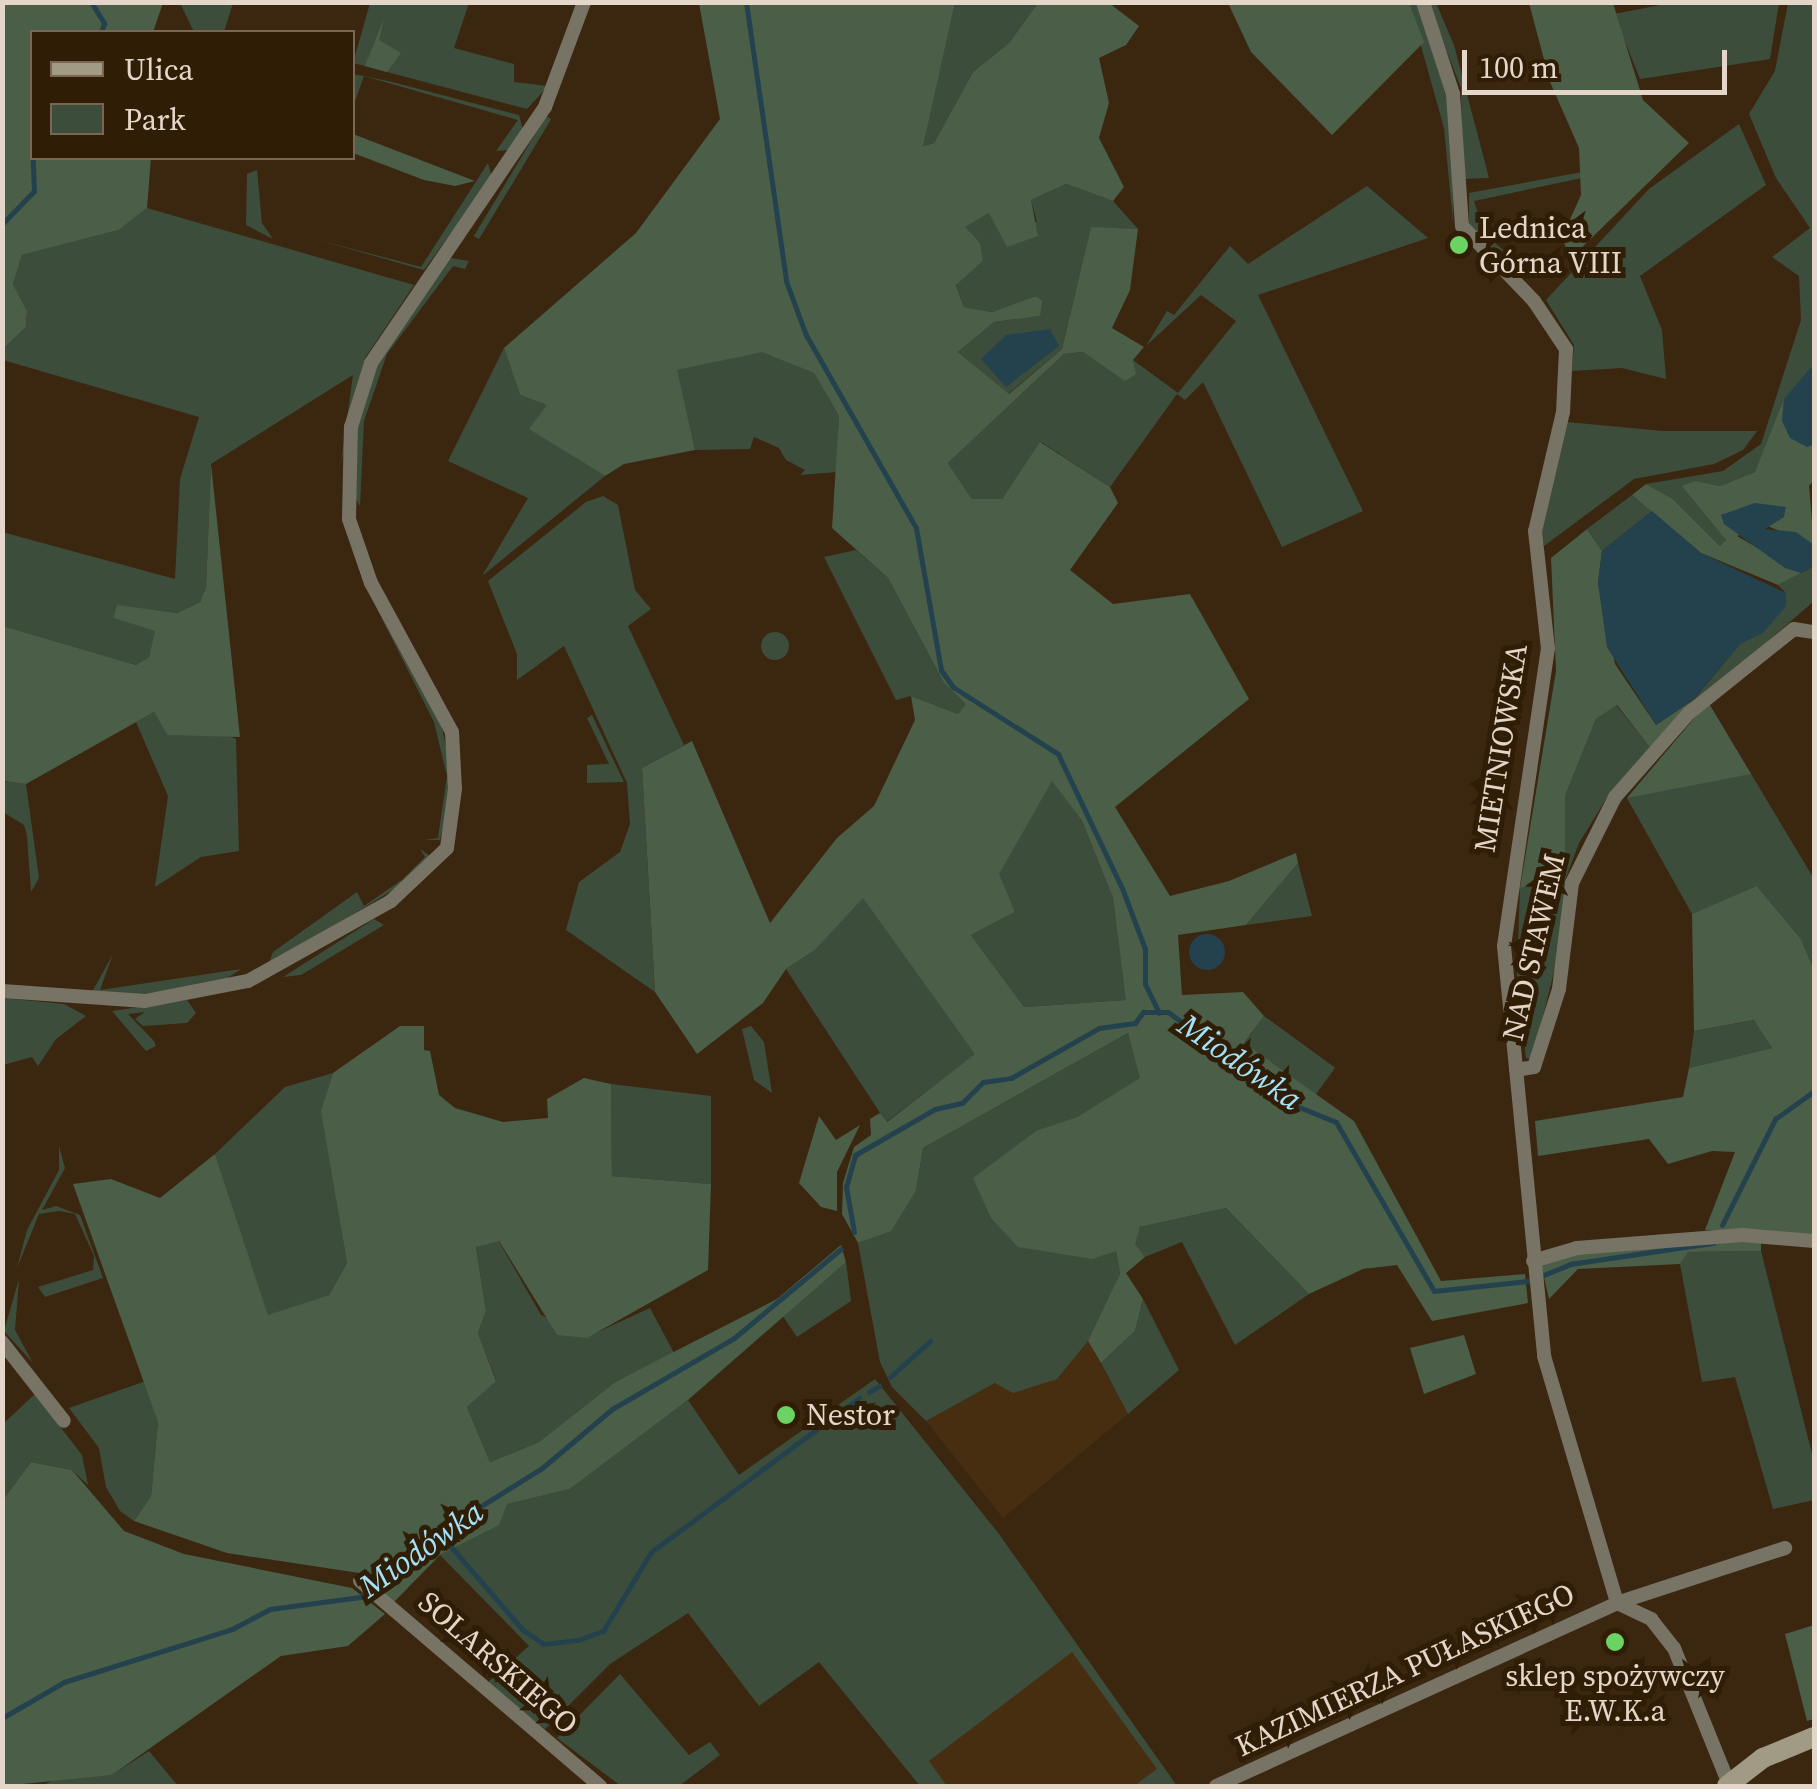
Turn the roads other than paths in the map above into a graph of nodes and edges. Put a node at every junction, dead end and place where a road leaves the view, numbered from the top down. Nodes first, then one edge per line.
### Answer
1 (584, 2) edge
2 (1423, 2) edge
3 (1814, 632) edge
4 (2, 992) edge
5 (1516, 1070) junction
6 (1814, 1241) edge
7 (1533, 1261) junction
8 (2, 1342) edge
9 (64, 1421) dead end
10 (1785, 1548) dead end
11 (360, 1580) dead end
12 (1617, 1603) junction
13 (1814, 1737) edge
14 (1728, 1785) edge
15 (600, 1786) edge
16 (1216, 1786) edge

1 - 4 street
2 - 5 street, MIETNIOWSKA
3 - 5 street, NAD STAWEM
5 - 7 street, MIETNIOWSKA
6 - 7 street
7 - 12 street, MIETNIOWSKA
8 - 9 street
10 - 12 street, KAZIMIERZA PUŁASKIEGO
11 - 15 street, SOLARSKIEGO
12 - 14 street
12 - 16 street, KAZIMIERZA PUŁASKIEGO
13 - 14 main road

